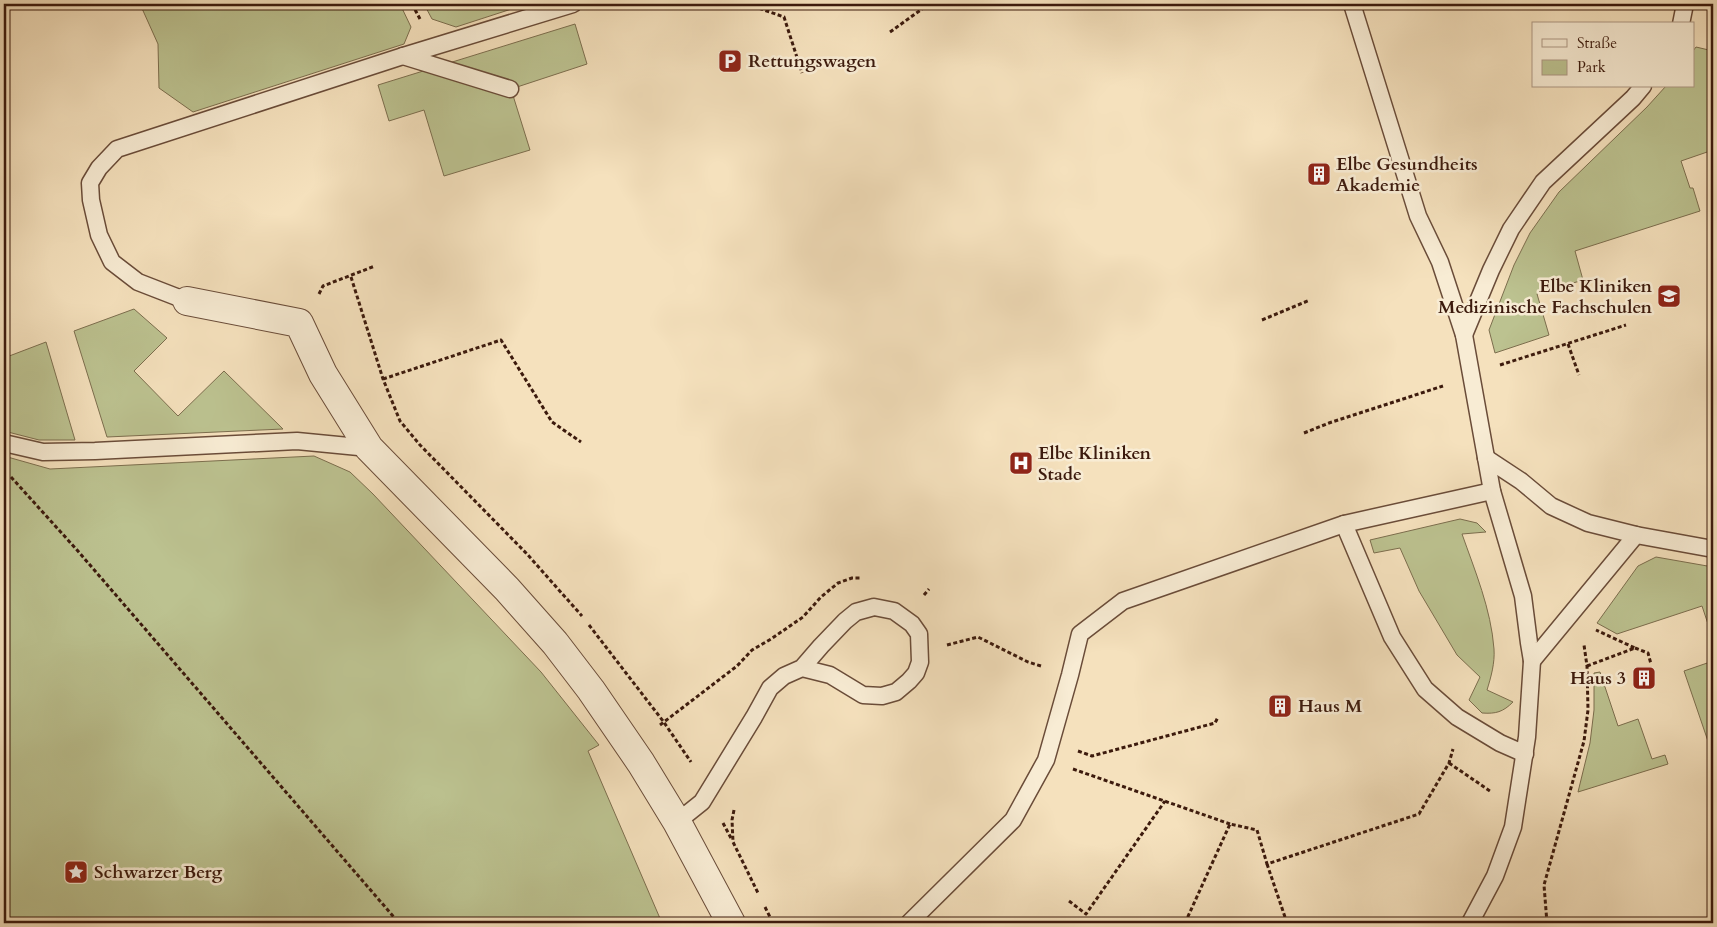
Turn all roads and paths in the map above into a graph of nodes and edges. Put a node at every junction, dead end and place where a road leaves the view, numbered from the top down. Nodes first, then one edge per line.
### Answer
1 (573, 4) edge
2 (747, 4) edge
3 (928, 4) edge
4 (1352, 4) edge
5 (1685, 4) edge
6 (1681, 22) edge
7 (890, 32) dead end
8 (403, 56) junction
9 (802, 73) dead end
10 (1642, 88) edge
11 (510, 89) dead end
12 (375, 266) dead end
13 (351, 277) junction
14 (1310, 300) dead end
15 (187, 301) joint
16 (1262, 320) dead end
17 (300, 323) junction
18 (1626, 325) dead end
19 (1464, 335) junction
20 (1568, 344) junction
21 (1470, 374) junction
22 (1579, 375) dead end
23 (384, 379) junction
24 (1304, 433) dead end
25 (581, 442) dead end
26 (4, 443) edge
27 (369, 448) junction
28 (1486, 458) junction
29 (10, 476) dead end
30 (1492, 491) junction
31 (1344, 524) junction
32 (1636, 535) junction
33 (1713, 549) edge
34 (861, 578) dead end
35 (1589, 626) dead end
36 (978, 637) dead end
37 (1584, 642) dead end
38 (1635, 648) junction
39 (1532, 661) junction
40 (1028, 662) dead end
41 (1651, 664) dead end
42 (1587, 666) junction
43 (802, 668) junction
44 (1218, 717) dead end
45 (1462, 720) junction
46 (663, 722) junction
47 (660, 725) dead end
48 (1051, 743) junction
49 (1524, 754) junction
50 (1046, 760) junction
51 (1449, 763) junction
52 (1165, 801) junction
53 (735, 805) dead end
54 (1516, 809) junction
55 (677, 822) junction
56 (1230, 824) junction
57 (1267, 864) junction
58 (1069, 902) dead end
59 (1286, 922) edge
60 (400, 923) edge
61 (731, 923) edge
62 (773, 923) edge
63 (910, 923) edge
64 (1185, 923) edge
65 (1276, 923) edge
66 (1470, 923) edge
67 (1547, 923) edge

1 - 8 lane
2 - 9 path
3 - 7 path
4 - 19 lane
5 - 6 lane
8 - 11 lane
8 - 15 lane
10 - 19 lane
12 - 13 path
13 - 17 path
13 - 23 path
14 - 16 path
15 - 17 street
17 - 27 street
18 - 20 path
19 - 21 lane
20 - 21 path
20 - 22 path
21 - 24 path
21 - 28 lane
23 - 25 path
23 - 46 path
26 - 27 lane
27 - 55 street
28 - 30 lane
28 - 32 lane
29 - 60 path
30 - 31 lane
30 - 39 lane
31 - 45 lane
31 - 48 lane
32 - 33 lane
32 - 39 lane
34 - 46 path
35 - 38 path
36 - 40 path
37 - 42 path
38 - 41 path
38 - 42 path
39 - 49 lane
42 - 67 path
43 - 43 lane
43 - 55 lane
44 - 48 path
45 - 49 lane
45 - 51 path
46 - 47 path
48 - 50 lane
49 - 54 lane
50 - 52 path
50 - 63 lane
51 - 54 path
51 - 57 path
52 - 56 path
52 - 58 path
53 - 62 path
54 - 66 lane
55 - 61 street
56 - 57 path
56 - 64 path
57 - 59 path
59 - 65 path

